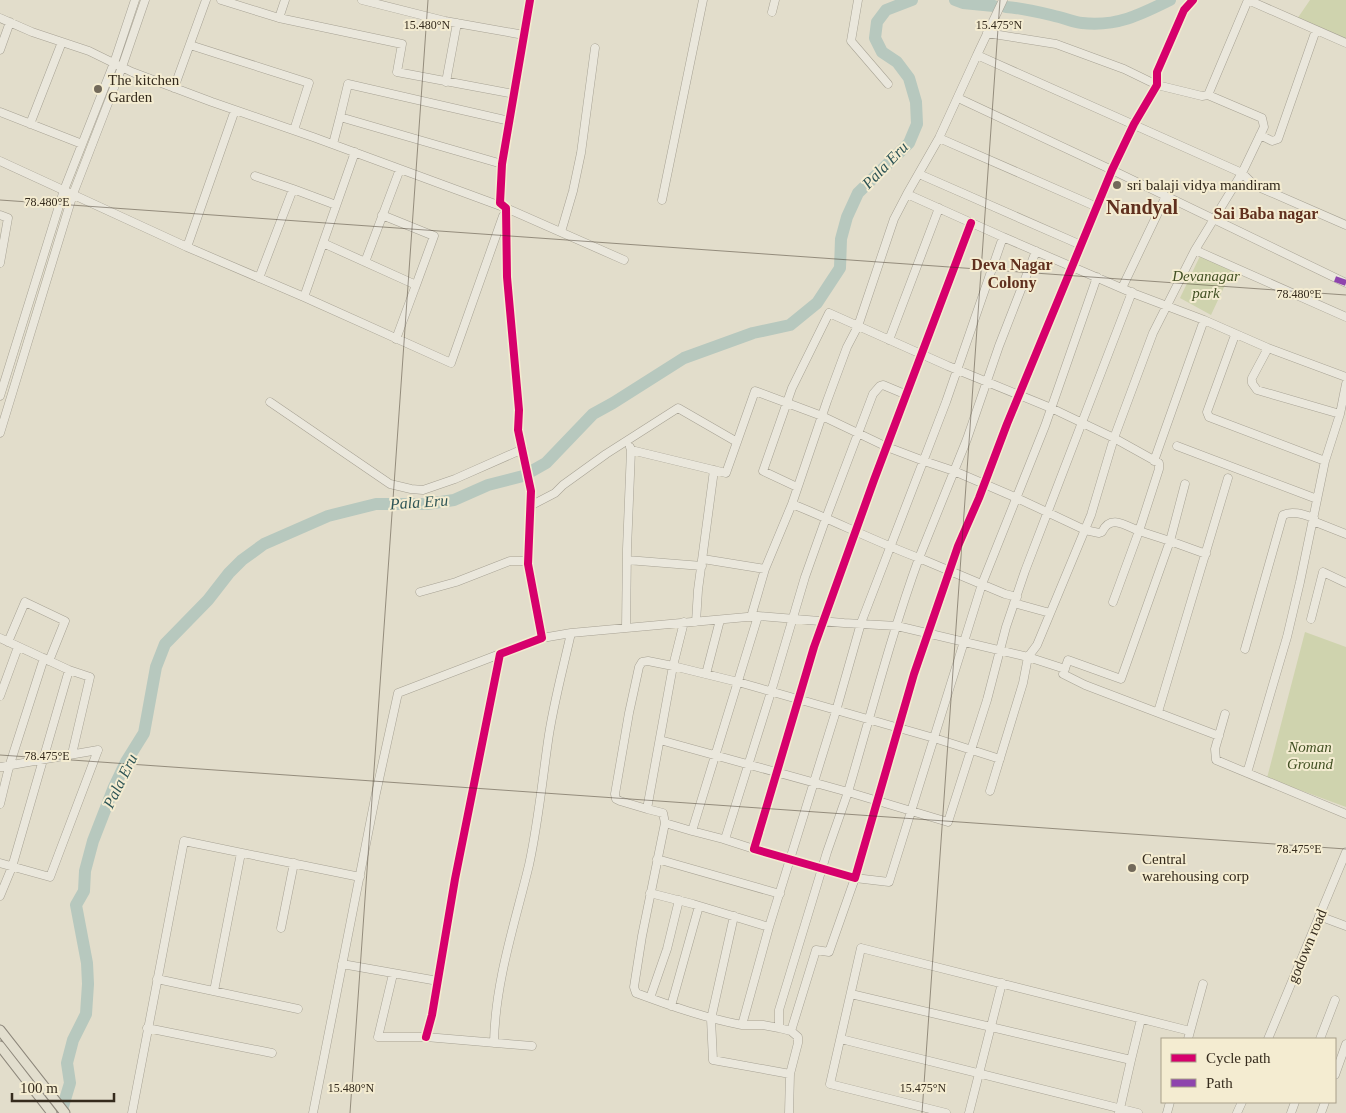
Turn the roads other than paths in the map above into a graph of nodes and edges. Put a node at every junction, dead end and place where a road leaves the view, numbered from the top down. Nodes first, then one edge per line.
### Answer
1 (135, 0) edge
2 (145, 0) edge
3 (206, 0) edge
4 (221, 0) edge
5 (285, 0) edge
6 (362, 0) edge
7 (530, 0) edge
8 (704, 0) edge
9 (775, 0) edge
10 (858, 0) edge
11 (1003, 0) edge
12 (1193, 0) edge
13 (1248, 0) edge
14 (772, 12) dead end
15 (0, 18) edge
16 (279, 18) junction
17 (10, 22) junction
18 (457, 24) junction
19 (1316, 30) junction
20 (987, 33) junction
21 (524, 35) junction
22 (62, 42) junction
23 (1346, 43) edge
24 (190, 45) junction
25 (595, 48) dead end
26 (0, 50) edge
27 (977, 55) junction
28 (114, 63) junction
29 (122, 67) junction
30 (446, 82) junction
31 (888, 84) dead end
32 (1157, 85) junction
33 (174, 88) junction
34 (514, 94) junction
35 (1208, 94) junction
36 (958, 98) junction
37 (235, 110) junction
38 (0, 112) edge
39 (340, 118) junction
40 (510, 122) junction
41 (30, 124) junction
42 (1134, 124) junction
43 (294, 130) junction
44 (1260, 135) junction
45 (939, 138) junction
46 (82, 144) junction
47 (333, 144) junction
48 (354, 152) junction
49 (0, 161) edge
50 (502, 164) junction
51 (400, 169) junction
52 (1112, 170) junction
53 (1242, 173) junction
54 (919, 174) junction
55 (255, 176) dead end
56 (293, 189) junction
57 (64, 190) junction
58 (73, 194) junction
59 (908, 194) junction
60 (1166, 196) junction
61 (662, 200) dead end
62 (336, 205) junction
63 (1097, 207) junction
64 (506, 208) junction
65 (939, 208) junction
66 (0, 215) edge
67 (382, 216) junction
68 (1215, 220) junction
69 (972, 223) junction
70 (1346, 225) edge
71 (561, 232) junction
72 (1003, 237) junction
73 (323, 243) junction
74 (1080, 245) junction
75 (187, 247) junction
76 (1196, 250) junction
77 (1036, 251) junction
78 (624, 260) dead end
79 (365, 262) junction
80 (0, 263) edge
81 (1072, 266) junction
82 (1097, 277) junction
83 (259, 278) junction
84 (1346, 283) edge
85 (1122, 288) junction
86 (414, 290) junction
87 (1132, 292) junction
88 (304, 297) junction
89 (1167, 306) junction
90 (1346, 317) edge
91 (1204, 320) junction
92 (858, 326) junction
93 (1236, 335) junction
94 (396, 339) junction
95 (889, 340) junction
96 (1268, 348) junction
97 (922, 354) junction
98 (957, 369) junction
99 (1346, 376) edge
100 (987, 381) junction
101 (1346, 384) edge
102 (907, 395) junction
103 (1019, 395) junction
104 (0, 396) edge
105 (270, 402) dead end
106 (786, 404) junction
107 (1051, 408) junction
108 (1340, 414) junction
109 (822, 416) junction
110 (1081, 422) junction
111 (0, 433) edge
112 (858, 434) junction
113 (1114, 438) junction
114 (626, 441) junction
115 (737, 442) junction
116 (1177, 446) dead end
117 (887, 447) junction
118 (523, 450) junction
119 (631, 450) junction
120 (1154, 461) junction
121 (924, 462) junction
122 (1325, 462) junction
123 (714, 470) junction
124 (954, 471) junction
125 (1228, 478) dead end
126 (1185, 484) dead end
127 (984, 485) junction
128 (797, 487) junction
129 (1017, 498) junction
130 (1317, 499) junction
131 (792, 504) junction
132 (530, 506) junction
133 (1048, 514) junction
134 (826, 518) junction
135 (1313, 519) junction
136 (1085, 530) junction
137 (1139, 530) junction
138 (855, 531) junction
139 (1346, 534) edge
140 (1170, 541) junction
141 (890, 547) junction
142 (1206, 554) junction
143 (919, 558) junction
144 (528, 560) junction
145 (627, 560) junction
146 (703, 563) junction
147 (765, 569) junction
148 (950, 571) junction
149 (1346, 583) edge
150 (982, 584) junction
151 (420, 592) dead end
152 (1016, 600) junction
153 (1113, 602) dead end
154 (1050, 613) junction
155 (755, 616) junction
156 (792, 618) junction
157 (1311, 619) dead end
158 (720, 620) junction
159 (684, 622) junction
160 (696, 622) junction
161 (824, 622) junction
162 (861, 623) junction
163 (897, 626) junction
164 (626, 628) junction
165 (570, 634) junction
166 (929, 634) junction
167 (0, 638) edge
168 (542, 638) junction
169 (964, 641) junction
170 (8, 642) junction
171 (18, 647) junction
172 (1245, 649) dead end
173 (1000, 651) junction
174 (500, 654) junction
175 (1028, 657) junction
176 (47, 660) junction
177 (674, 666) junction
178 (1065, 669) junction
179 (69, 670) junction
180 (706, 674) junction
181 (738, 682) junction
182 (772, 692) junction
183 (0, 696) edge
184 (799, 700) junction
185 (836, 711) junction
186 (1158, 712) junction
187 (1225, 714) dead end
188 (869, 721) junction
189 (897, 728) junction
190 (1219, 736) junction
191 (934, 738) junction
192 (660, 740) junction
193 (971, 750) junction
194 (72, 754) junction
195 (715, 755) junction
196 (1000, 759) junction
197 (44, 760) junction
198 (749, 764) junction
199 (9, 767) junction
200 (0, 768) edge
201 (777, 772) junction
202 (1247, 773) junction
203 (813, 782) junction
204 (990, 791) dead end
205 (848, 792) junction
206 (877, 800) junction
207 (0, 804) edge
208 (647, 809) junction
209 (910, 810) junction
210 (1346, 814) edge
211 (664, 823) junction
212 (692, 831) junction
213 (723, 839) junction
214 (754, 849) junction
215 (1346, 852) edge
216 (242, 853) junction
217 (657, 859) junction
218 (791, 859) junction
219 (0, 863) edge
220 (294, 863) junction
221 (12, 867) junction
222 (822, 868) junction
223 (360, 877) junction
224 (855, 878) junction
225 (650, 893) junction
226 (780, 894) junction
227 (0, 896) edge
228 (679, 900) junction
229 (699, 906) junction
230 (734, 916) junction
231 (1319, 916) junction
232 (1346, 926) edge
233 (769, 927) junction
234 (281, 928) dead end
235 (798, 950) junction
236 (816, 950) junction
237 (342, 964) junction
238 (393, 974) junction
239 (157, 979) junction
240 (438, 981) junction
241 (1002, 984) junction
242 (1203, 984) dead end
243 (214, 992) junction
244 (851, 994) junction
245 (650, 998) junction
246 (1336, 1000) dead end
247 (671, 1006) junction
248 (298, 1009) dead end
249 (711, 1019) junction
250 (1141, 1019) junction
251 (742, 1025) junction
252 (991, 1027) junction
253 (147, 1028) junction
254 (779, 1028) junction
255 (0, 1030) edge
256 (791, 1031) junction
257 (1189, 1035) edge
258 (426, 1037) junction
259 (1268, 1038) edge
260 (1320, 1038) edge
261 (840, 1039) junction
262 (494, 1043) junction
263 (1346, 1044) edge
264 (0, 1046) edge
265 (532, 1046) dead end
266 (272, 1053) dead end
267 (1131, 1060) junction
268 (1336, 1072) edge
269 (790, 1074) junction
270 (979, 1074) junction
271 (1119, 1111) edge
272 (52, 1113) edge
273 (65, 1113) edge
274 (132, 1113) edge
275 (313, 1113) edge
276 (789, 1113) edge
277 (946, 1113) edge
278 (968, 1113) edge
279 (1138, 1113) edge

1 - 28 street
2 - 29 street
3 - 24 street
4 - 16 street
5 - 16 street
6 - 18 street
7 - 21 street
8 - 61 street
9 - 14 street
10 - 31 street
11 - 20 street
12 - 32 street
13 - 19 street
13 - 35 street
15 - 17 street
16 - 30 street
17 - 22 street
17 - 26 street
18 - 21 street
18 - 30 street
19 - 23 street
19 - 44 street
20 - 27 street
20 - 32 street
21 - 34 street
22 - 28 street
22 - 41 street
24 - 33 street
24 - 43 street
25 - 71 street
27 - 36 street
27 - 42 street
28 - 29 street
28 - 46 street
29 - 33 street
29 - 58 street
30 - 34 street
32 - 35 street
32 - 42 street
33 - 37 street
34 - 40 street
35 - 44 street
36 - 45 street
36 - 52 street
37 - 43 street
37 - 75 street
38 - 41 street
39 - 40 street
39 - 47 street
39 - 50 street
40 - 50 street
41 - 46 street
42 - 52 street
42 - 53 street
43 - 47 street
44 - 53 street
45 - 54 street
45 - 63 street
46 - 57 street
47 - 48 street
48 - 51 street
48 - 62 street
49 - 57 street
50 - 64 street
51 - 64 street
51 - 67 street
52 - 60 street
52 - 63 street
53 - 68 street
53 - 70 street
54 - 59 street
54 - 74 street
55 - 56 street
56 - 62 street
56 - 83 street
57 - 58 street
57 - 104 street
58 - 75 street
58 - 111 street
59 - 65 street
59 - 92 street
60 - 68 street
60 - 85 street
62 - 73 street
63 - 74 street
64 - 71 street
64 - 94 street
64 - 118 street
65 - 69 street
65 - 95 street
66 - 80 street
67 - 79 street
67 - 86 street
68 - 76 street
68 - 84 street
69 - 72 street
69 - 97 street
71 - 78 street
72 - 77 street
72 - 98 street
73 - 79 street
73 - 88 street
74 - 81 street
75 - 83 street
76 - 89 street
76 - 90 street
77 - 81 street
77 - 100 street
79 - 86 street
81 - 82 street
81 - 103 street
82 - 85 street
82 - 107 street
83 - 88 street
85 - 87 street
86 - 94 street
87 - 89 street
87 - 110 street
88 - 94 street
89 - 91 street
89 - 113 street
91 - 93 street
91 - 120 street
92 - 95 street
92 - 106 street
92 - 109 street
93 - 96 street
93 - 122 street
95 - 97 street
96 - 99 street
96 - 108 street
97 - 98 street
97 - 102 street
98 - 100 street
98 - 121 street
100 - 103 street
100 - 124 street
101 - 108 street
102 - 112 street
102 - 117 street
103 - 107 street
103 - 127 street
105 - 118 street
106 - 109 street
106 - 115 street
106 - 128 street
107 - 110 street
107 - 129 street
108 - 122 street
109 - 112 street
109 - 128 street
110 - 113 street
110 - 133 street
112 - 117 street
112 - 134 street
113 - 120 street
113 - 136 street
114 - 115 street
114 - 119 street
114 - 132 street
115 - 123 street
116 - 130 street
117 - 121 street
117 - 138 street
118 - 132 street
119 - 123 street
119 - 145 street
120 - 137 street
121 - 124 street
121 - 141 street
122 - 130 street
123 - 146 street
124 - 127 street
124 - 143 street
125 - 142 street
126 - 140 street
127 - 129 street
127 - 148 street
128 - 131 street
129 - 133 street
129 - 150 street
130 - 135 street
131 - 134 street
131 - 147 street
132 - 144 street
133 - 136 street
133 - 152 street
134 - 138 street
134 - 156 street
135 - 139 street
135 - 172 street
135 - 202 street
136 - 137 street
136 - 154 street
137 - 140 street
137 - 153 street
138 - 141 street
138 - 161 street
140 - 142 street
140 - 178 street
141 - 143 street
141 - 162 street
142 - 186 street
143 - 148 street
143 - 163 street
144 - 151 street
144 - 168 street
145 - 146 street
145 - 164 street
146 - 147 street
146 - 160 street
147 - 155 street
148 - 150 street
148 - 166 street
149 - 157 street
150 - 152 street
150 - 169 street
152 - 154 street
152 - 173 street
154 - 175 street
155 - 156 street
155 - 158 street
155 - 181 street
156 - 161 street
156 - 182 street
158 - 160 street
158 - 180 street
159 - 160 street
159 - 164 street
159 - 177 street
161 - 162 street
161 - 184 street
162 - 163 street
162 - 185 street
163 - 166 street
163 - 188 street
164 - 165 street
165 - 168 street
165 - 262 street
166 - 169 street
166 - 189 street
167 - 170 street
168 - 174 street
169 - 173 street
169 - 191 street
170 - 171 street
170 - 176 street
171 - 176 street
171 - 183 street
173 - 175 street
173 - 193 street
174 - 223 street
174 - 240 street
175 - 178 street
175 - 196 street
176 - 179 street
176 - 199 street
177 - 180 street
177 - 192 street
177 - 208 street
178 - 186 street
179 - 194 street
179 - 197 street
180 - 181 street
181 - 182 street
181 - 195 street
182 - 184 street
182 - 198 street
184 - 185 street
184 - 201 street
185 - 188 street
185 - 203 street
186 - 190 street
187 - 190 street
188 - 189 street
188 - 205 street
189 - 191 street
189 - 206 street
190 - 202 street
191 - 193 street
191 - 209 street
192 - 195 street
192 - 208 street
193 - 196 street
193 - 209 street
194 - 197 street
194 - 221 street
195 - 198 street
195 - 212 street
196 - 204 street
197 - 199 street
197 - 221 street
198 - 201 street
198 - 213 street
199 - 200 street
199 - 207 street
201 - 203 street
201 - 214 street
202 - 210 street
203 - 205 street
203 - 218 street
205 - 206 street
205 - 222 street
206 - 209 street
206 - 224 street
208 - 211 street
209 - 224 street
211 - 212 street
211 - 217 street
212 - 213 street
213 - 214 street
214 - 218 street
215 - 231 street, godown road
216 - 220 street
216 - 239 street
216 - 243 street
217 - 225 street
217 - 226 street
218 - 222 street
218 - 226 street
219 - 221 street
220 - 223 street
220 - 234 street
221 - 227 street
222 - 224 street
222 - 235 street
223 - 237 street
224 - 236 street
225 - 228 street
225 - 245 street
226 - 233 street
228 - 229 street
228 - 245 street
229 - 230 street
229 - 247 street
230 - 233 street
230 - 249 street
231 - 232 street
231 - 259 street, godown road
233 - 251 street
235 - 236 street
235 - 254 street
236 - 256 street
237 - 238 street
237 - 275 street
238 - 240 street
238 - 258 street
239 - 243 street
239 - 253 street
240 - 258 street
241 - 244 street
241 - 250 street
241 - 252 street
242 - 257 street
243 - 248 street
244 - 252 street
244 - 261 street
245 - 247 street
246 - 260 street
247 - 249 street
249 - 251 street
249 - 269 street
250 - 257 street
250 - 267 street
251 - 254 street
252 - 267 street
252 - 270 street
253 - 266 street
253 - 274 street
254 - 256 street
255 - 273 main road
256 - 269 street
258 - 262 street
261 - 270 street
261 - 277 street
262 - 265 street
263 - 268 street
264 - 272 main road
267 - 271 street
269 - 276 street
270 - 271 street
270 - 278 street
271 - 279 street

